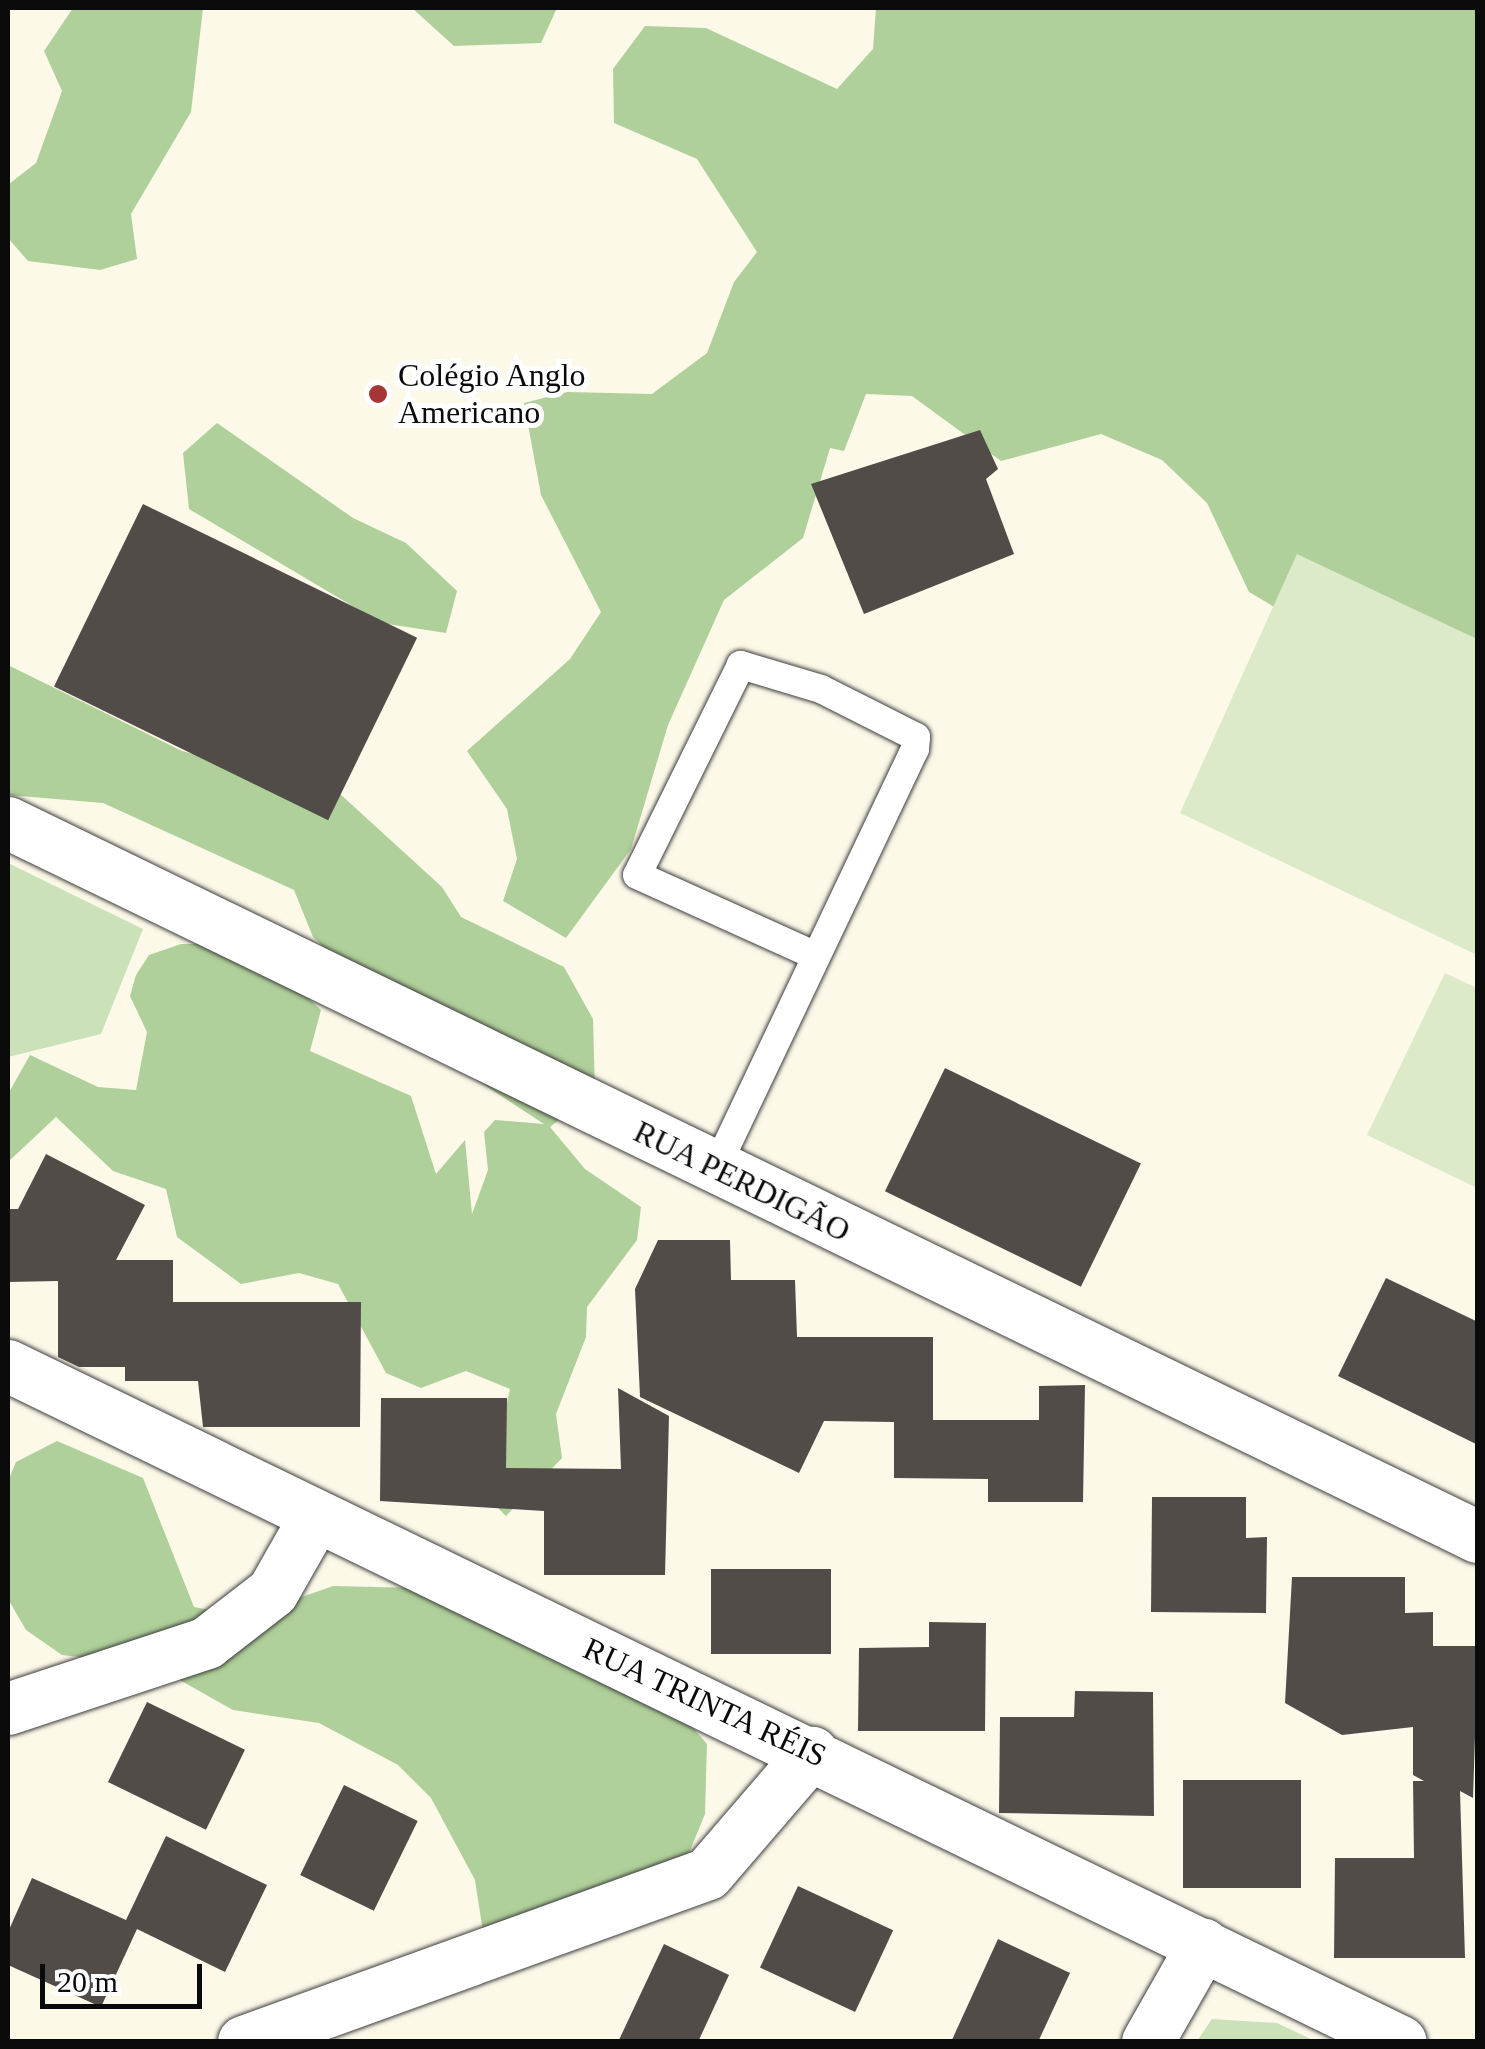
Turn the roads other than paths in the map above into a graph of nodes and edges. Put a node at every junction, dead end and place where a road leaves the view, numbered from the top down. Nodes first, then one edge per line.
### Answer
1 (8, 823) edge
2 (816, 956) junction
3 (716, 1168) junction
4 (8, 1366) edge
5 (314, 1518) junction
6 (1478, 1538) edge
7 (8, 1709) edge
8 (812, 1753) junction
9 (1203, 1944) junction
10 (244, 2042) edge
11 (1148, 2042) edge
12 (1400, 2042) edge

1 - 3 street, RUA PERDIGÃO
2 - 2 lane
2 - 3 lane
3 - 6 street, RUA PERDIGÃO
4 - 5 street, RUA TRINTA RÉIS
5 - 7 street
5 - 8 street, RUA TRINTA RÉIS
8 - 9 street, RUA TRINTA RÉIS
8 - 10 street
9 - 11 street
9 - 12 street, RUA TRINTA RÉIS

